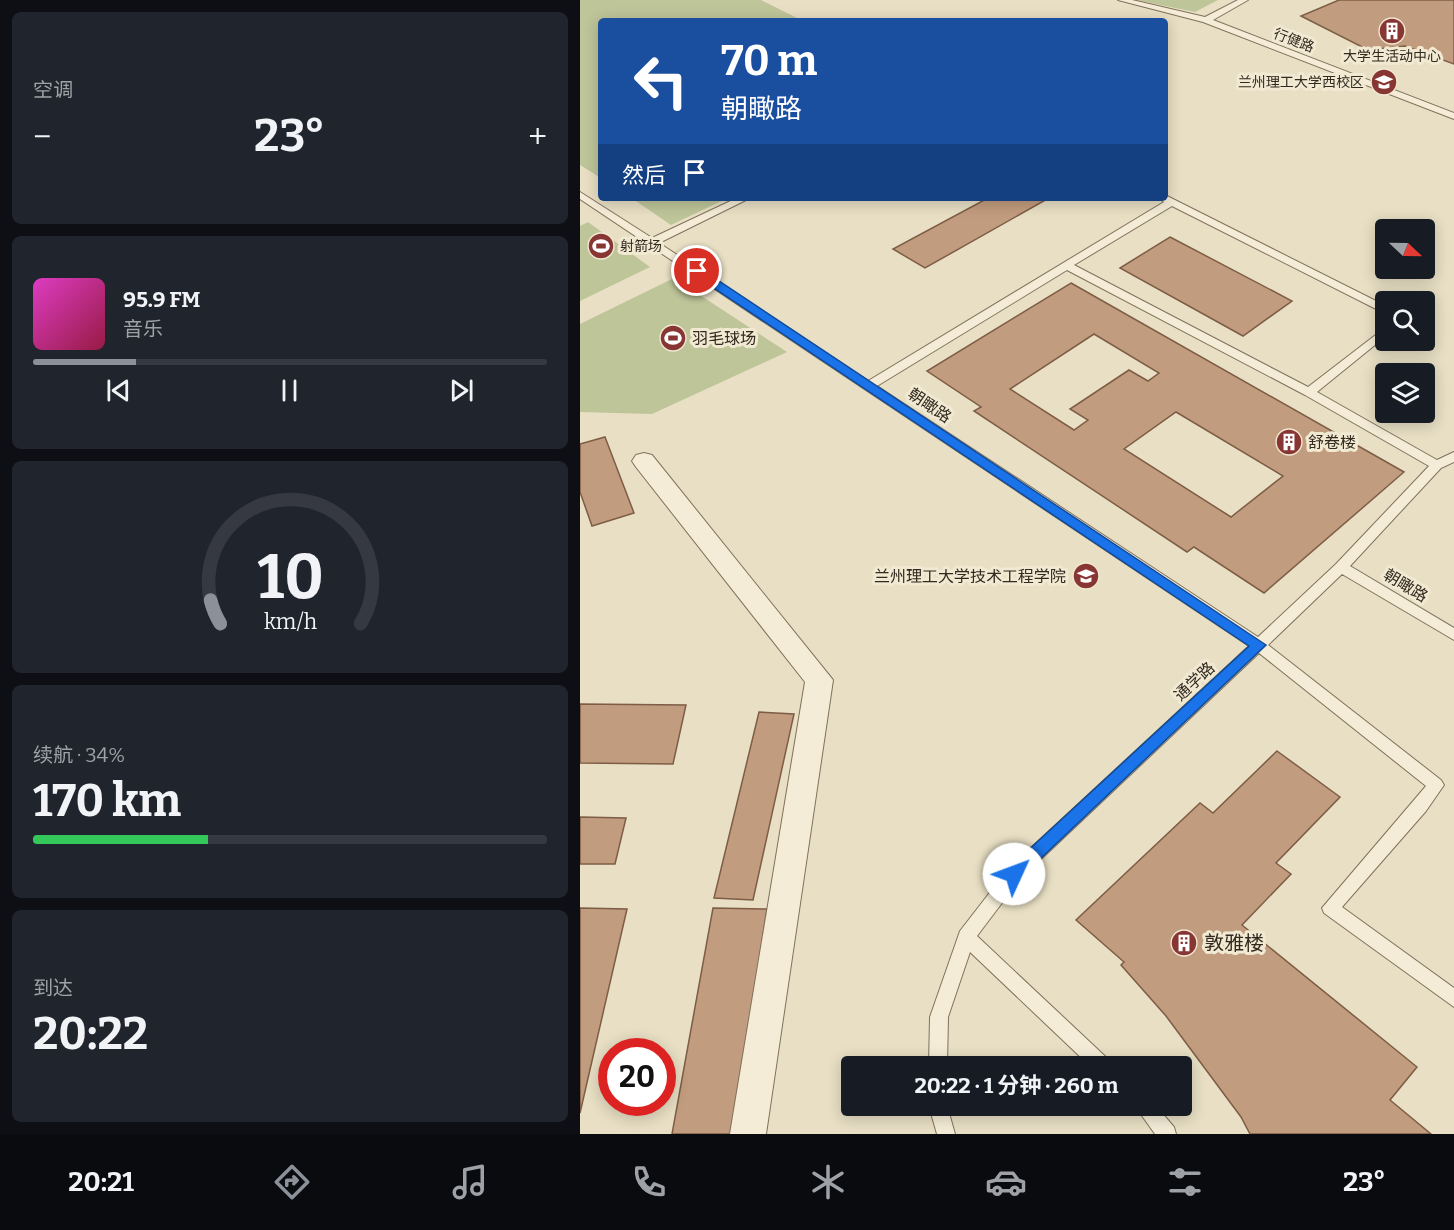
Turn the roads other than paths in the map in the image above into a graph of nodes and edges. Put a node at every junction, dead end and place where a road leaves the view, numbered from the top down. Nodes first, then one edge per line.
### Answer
1 (1122, 0) edge
2 (1244, 0) edge
3 (1206, 20) junction
4 (1453, 116) edge
5 (580, 195) edge
6 (1168, 200) edge
7 (739, 201) edge
8 (1166, 201) edge
9 (653, 242) junction
10 (1066, 265) junction
11 (1375, 305) edge
12 (1375, 339) edge
13 (868, 386) junction
14 (1309, 392) junction
15 (1453, 456) edge
16 (644, 461) dead end
17 (1437, 465) junction
18 (1340, 567) junction
19 (1453, 635) edge
20 (1259, 645) junction
21 (966, 938) junction
22 (1453, 999) edge
23 (938, 1056) edge
24 (1092, 1056) edge
25 (941, 1116) edge
26 (1152, 1116) edge
27 (748, 1134) edge
28 (946, 1134) edge
29 (1167, 1134) edge

1 - 3 lane, 行健路
2 - 3 lane
3 - 4 lane, 行健路
5 - 9 lane, 朝瞰路
6 - 11 lane
7 - 9 lane
8 - 10 lane
9 - 13 lane, 朝瞰路
10 - 13 lane
10 - 14 lane
12 - 14 lane
13 - 20 lane, 朝瞰路
14 - 17 lane
15 - 17 lane, 通学路
16 - 27 street
17 - 18 lane, 通学路
18 - 19 lane, 朝瞰路
18 - 20 lane, 通学路
20 - 21 lane, 通学路
20 - 22 lane, 朝瞰路
21 - 23 lane, 通学路
21 - 24 lane
25 - 28 lane
26 - 29 lane

